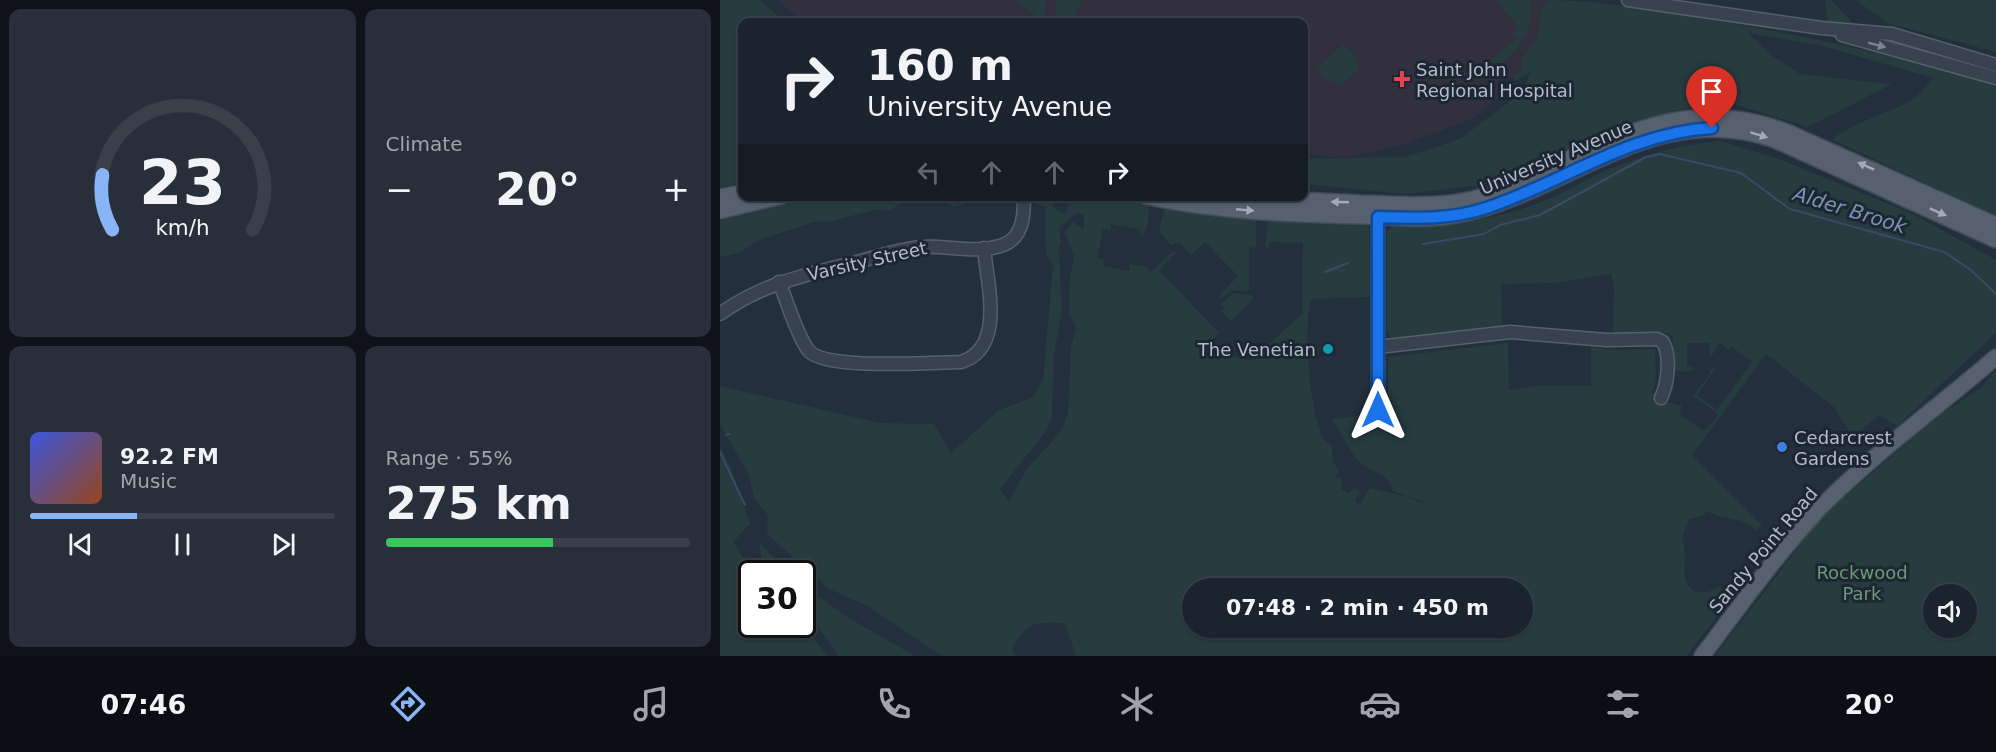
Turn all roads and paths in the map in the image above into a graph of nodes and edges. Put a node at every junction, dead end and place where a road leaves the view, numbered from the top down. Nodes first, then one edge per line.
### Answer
1 (1628, 0) edge
2 (1821, 28) junction
3 (1996, 65) edge
4 (1996, 78) edge
5 (738, 194) edge
6 (720, 198) edge
7 (761, 201) edge
8 (1024, 201) edge
9 (1182, 201) edge
10 (1291, 201) edge
11 (1378, 210) junction
12 (720, 211) edge
13 (1996, 225) edge
14 (1996, 240) edge
15 (984, 248) junction
16 (779, 282) junction
17 (720, 314) edge
18 (1378, 347) junction
19 (1996, 357) edge
20 (1661, 398) dead end
21 (1378, 410) dead end
22 (1702, 656) edge

1 - 2 street
2 - 3 street
2 -> 4 street
5 - 6 main road
7 - 12 main road
8 - 15 street, Varsity Street
9 -> 11 main road, University Avenue
11 -> 10 main road, University Avenue
13 -> 11 main road, University Avenue
11 -> 14 main road, University Avenue
11 - 18 street
15 - 16 street, Varsity Street
15 - 16 street
16 - 17 street, Varsity Street
18 - 20 street
18 - 21 street
19 - 22 main road, Sandy Point Road

